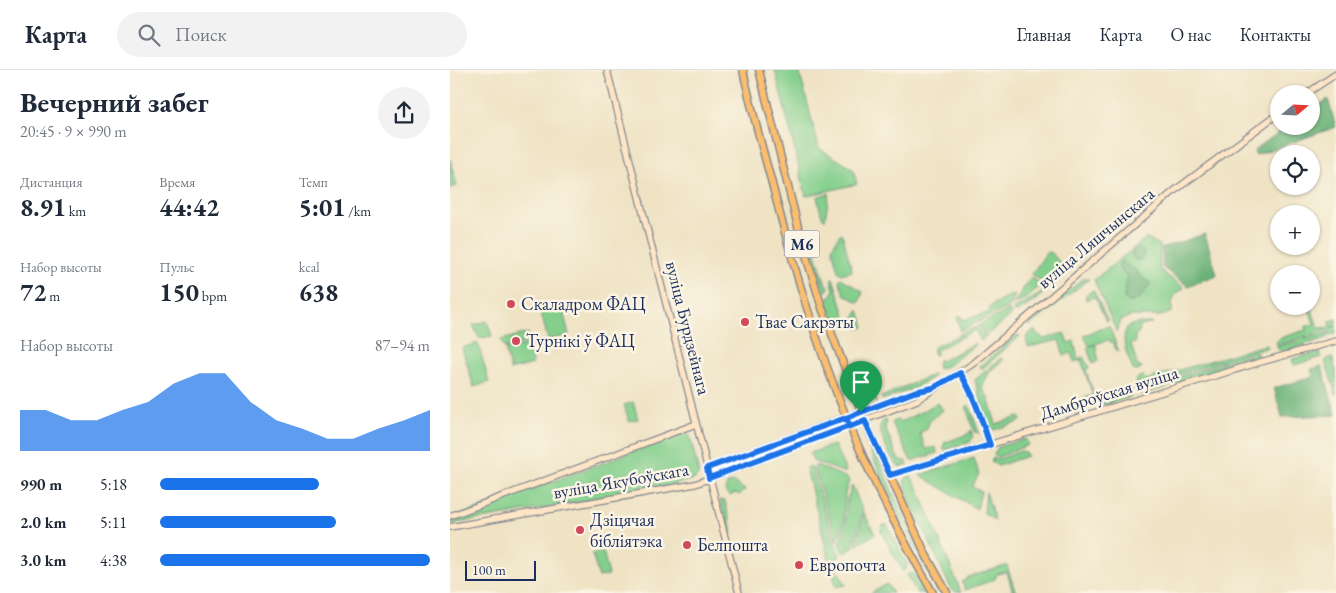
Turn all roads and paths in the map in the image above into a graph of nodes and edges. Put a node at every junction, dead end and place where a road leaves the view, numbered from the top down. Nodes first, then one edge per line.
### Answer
1 (607, 70) edge
2 (743, 70) edge
3 (759, 70) edge
4 (1336, 74) edge
5 (1320, 85) edge
6 (1270, 119) edge
7 (1336, 340) edge
8 (960, 373) junction
9 (933, 388) junction
10 (861, 412) junction
11 (846, 418) junction
12 (865, 421) junction
13 (696, 424) junction
14 (850, 426) junction
15 (990, 445) junction
16 (707, 468) junction
17 (890, 475) junction
18 (709, 478) junction
19 (450, 516) edge
20 (450, 527) edge
21 (739, 593) edge
22 (933, 593) edge
23 (947, 593) edge

1 - 13 main road, вуліца Бурдзейнага
2 - 11 main road, М6
3 - 10 main road, М6
4 - 5 main road
6 - 8 main road, вуліца Ляшчынскага
7 - 15 main road, Дамброўская вуліца
8 - 9 main road, вуліца Ляшчынскага
8 - 15 main road
9 - 10 main road, вуліца Ляшчынскага
9 - 12 main road, вуліца Ляшчынскага
10 - 11 main road, вуліца Ляшчынскага
10 - 12 main road, М6
11 - 14 main road, М6
11 - 16 main road, вуліца Якубоўскага
12 - 14 main road, вуліца Ляшчынскага
12 - 17 main road, М6
13 - 16 main road, вуліца Бурдзейнага
13 - 19 main road, вуліца Якубоўскага
14 - 18 main road, вуліца Якубоўскага
14 - 22 main road, М6
15 - 17 main road, Дамброўская вуліца
16 - 18 main road, вуліца Бурдзейнага
17 - 23 main road, М6
18 - 20 main road, вуліца Якубоўскага
18 - 21 main road, вуліца Бурдзейнага

